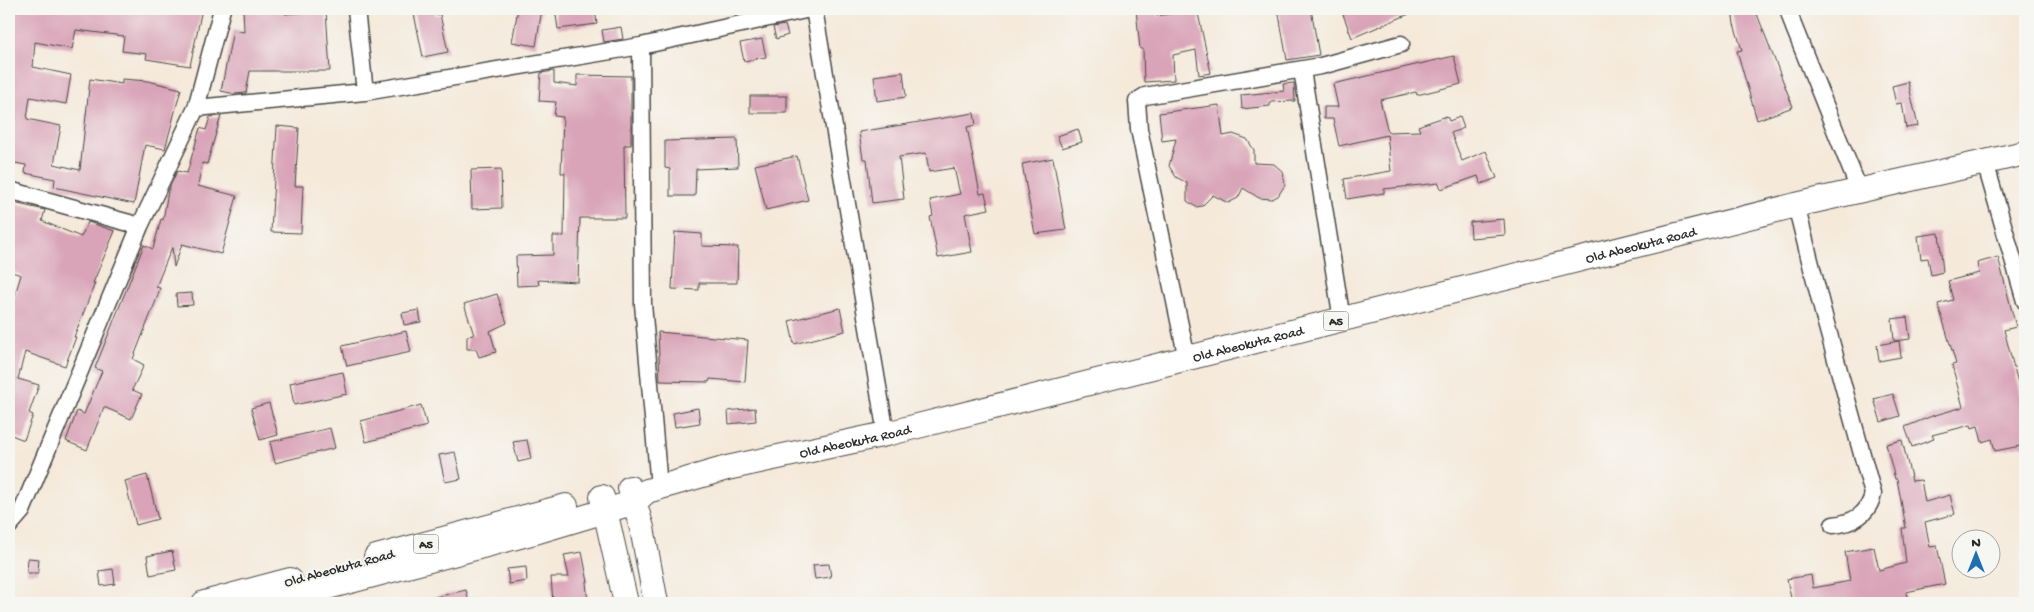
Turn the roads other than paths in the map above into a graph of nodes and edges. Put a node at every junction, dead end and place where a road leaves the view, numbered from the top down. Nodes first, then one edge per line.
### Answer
1 (222, 9) edge
2 (356, 9) edge
3 (810, 9) edge
4 (814, 9) edge
5 (1788, 9) edge
6 (1400, 44) dead end
7 (641, 46) junction
8 (1302, 70) junction
9 (365, 92) junction
10 (196, 108) junction
11 (2025, 153) edge
12 (1985, 162) junction
13 (9, 190) edge
14 (1860, 192) junction
15 (1796, 205) junction
16 (140, 226) junction
17 (2025, 301) edge
18 (1342, 320) junction
19 (1187, 359) junction
20 (886, 434) junction
21 (643, 492) junction
22 (597, 508) junction
23 (1833, 525) dead end
24 (9, 526) edge
25 (206, 603) edge
26 (268, 603) edge
27 (626, 603) edge
28 (656, 603) edge

1 - 10 street
2 - 9 street
3 - 7 street
4 - 20 street
5 - 14 street
6 - 8 street
7 - 9 street
7 - 21 street
8 - 18 street
8 - 19 street
9 - 10 street
10 - 16 street
11 - 12 highway, Old Abeokuta Road / A5
12 - 14 highway, Old Abeokuta Road / A5
12 - 17 street
13 - 16 street
14 - 15 highway, Old Abeokuta Road / A5
15 - 18 highway, Old Abeokuta Road / A5
15 - 23 street
16 - 24 street
18 - 19 highway, Old Abeokuta Road / A5
19 - 20 highway, Old Abeokuta Road / A5
20 - 21 highway, Old Abeokuta Road / A5
21 - 22 highway, Old Abeokuta Road / A5
21 - 28 highway
22 - 25 highway, Old Abeokuta Road / A5
22 - 26 highway, Old Abeokuta Road / A5
22 - 27 highway

